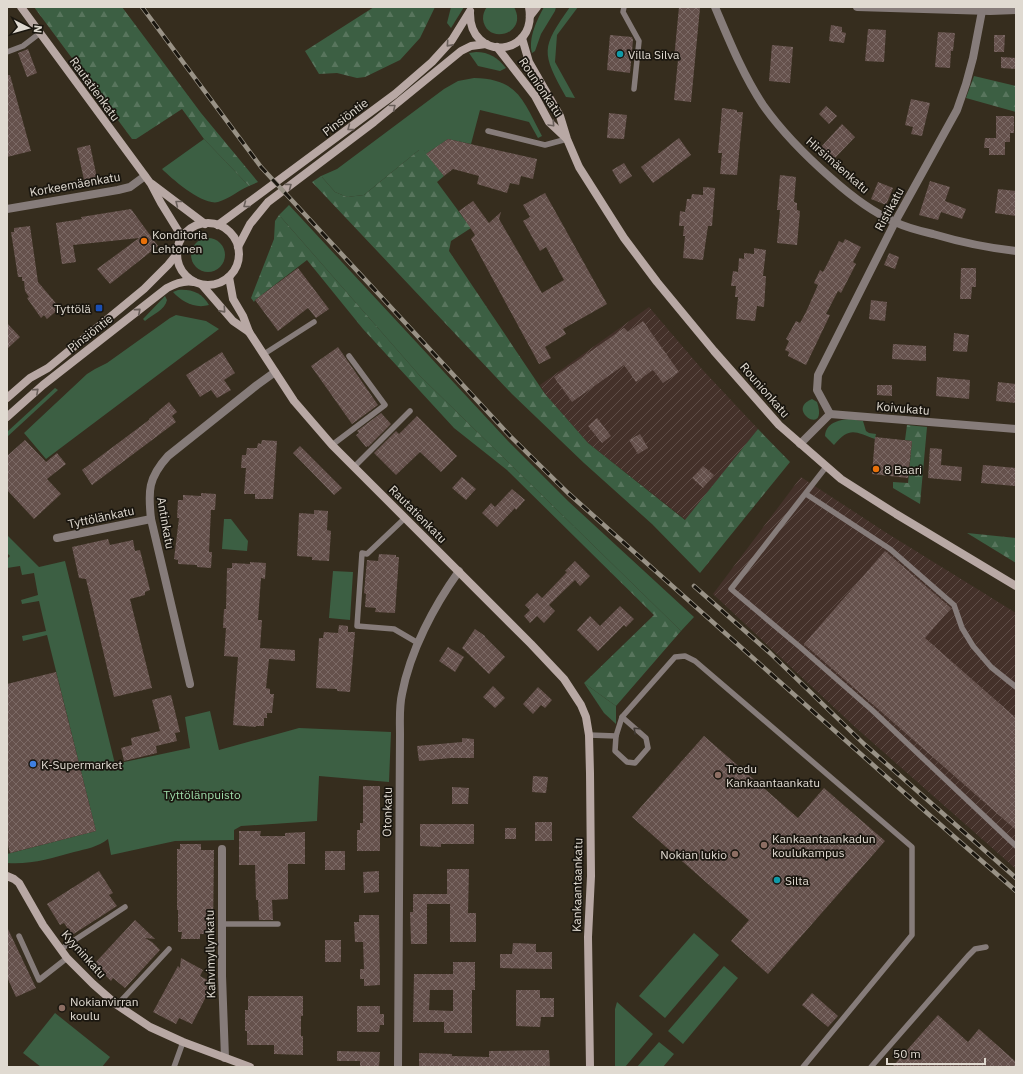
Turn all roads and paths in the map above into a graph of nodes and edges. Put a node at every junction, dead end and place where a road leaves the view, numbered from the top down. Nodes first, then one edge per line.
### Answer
1 (21, 7) edge
2 (529, 7) edge
3 (537, 7) edge
4 (624, 7) edge
5 (715, 7) edge
6 (857, 7) edge
7 (471, 9) edge
8 (982, 10) junction
9 (1016, 10) edge
10 (530, 16) junction
11 (40, 33) junction
12 (522, 38) junction
13 (486, 44) junction
14 (497, 48) junction
15 (7, 52) edge
16 (634, 89) dead end
17 (488, 131) dead end
18 (567, 139) junction
19 (145, 176) junction
20 (151, 184) junction
21 (7, 208) edge
22 (895, 222) junction
23 (205, 224) junction
24 (218, 225) junction
25 (182, 237) junction
26 (238, 247) junction
27 (1016, 251) edge
28 (177, 254) junction
29 (229, 277) junction
30 (198, 283) junction
31 (314, 322) dead end
32 (249, 332) junction
33 (264, 354) junction
34 (350, 356) dead end
35 (275, 372) junction
36 (7, 398) edge
37 (410, 411) dead end
38 (830, 414) junction
39 (7, 417) edge
40 (1016, 429) edge
41 (800, 444) junction
42 (332, 445) junction
43 (354, 467) junction
44 (826, 467) junction
45 (806, 494) junction
46 (405, 518) junction
47 (151, 519) junction
48 (57, 538) dead end
49 (459, 571) junction
50 (1016, 586) edge
51 (418, 643) junction
52 (190, 684) dead end
53 (1016, 687) edge
54 (581, 705) joint
55 (622, 717) junction
56 (589, 735) junction
57 (616, 736) junction
58 (1016, 846) edge
59 (222, 849) dead end
60 (7, 876) edge
61 (125, 907) dead end
62 (222, 924) junction
63 (278, 924) dead end
64 (19, 936) dead end
65 (986, 947) dead end
66 (60, 949) junction
67 (169, 949) dead end
68 (68, 958) junction
69 (117, 1005) junction
70 (183, 1042) junction
71 (225, 1058) junction
72 (174, 1067) edge
73 (250, 1067) edge
74 (398, 1067) edge
75 (590, 1067) edge
76 (803, 1067) edge
77 (871, 1067) edge

1 - 11 main road, Rautatienkatu
2 - 10 main road
3 - 10 main road
4 - 16 lane
5 - 22 street, Hirsimäenkatu
6 - 8 street
7 - 13 main road
7 -> 24 main road, Pinsiöntie
8 - 9 street
8 - 22 street, Ristikatu
10 - 12 main road
11 - 15 lane
11 - 19 main road, Rautatienkatu
12 - 14 main road
12 - 18 main road, Rounionkatu
13 - 14 main road
26 -> 13 main road, Pinsiöntie
14 -> 18 main road, Rounionkatu
17 - 18 lane
18 - 41 main road, Rounionkatu
19 - 20 main road, Rautatienkatu
19 - 21 street, Korkeemäenkatu
23 -> 20 main road, Rautatienkatu
20 - 25 main road, Rautatienkatu
22 - 27 street, Hirsimäenkatu
22 - 38 street, Ristikatu
23 - 24 main road
23 - 25 main road
24 - 26 main road
25 - 28 main road
26 - 29 main road
28 - 30 main road
28 - 36 main road, Pinsiöntie
29 - 30 main road
29 - 32 main road, Rautatienkatu
30 -> 32 main road, Rautatienkatu
39 -> 30 main road, Pinsiöntie
31 - 33 lane
32 - 33 main road, Rautatienkatu
33 - 35 main road, Rautatienkatu
34 - 42 lane
35 - 42 main road, Rautatienkatu
35 - 47 street, Antinkatu
37 - 43 lane
38 - 40 street, Koivukatu
38 - 41 street
41 - 44 main road, Rounionkatu
42 - 43 main road, Rautatienkatu
43 - 46 main road, Rautatienkatu
44 - 45 lane
44 - 50 main road, Rounionkatu
45 - 53 lane
45 - 58 lane
46 - 49 main road, Rautatienkatu
46 - 51 lane
47 - 48 street, Tyttölänkatu
47 - 52 street, Antinkatu
49 - 51 street, Otonkatu
49 - 54 main road, Rautatienkatu
51 - 74 street, Otonkatu
54 - 56 main road, Kankaantaankatu
55 - 57 lane
57 -> 55 lane
55 - 76 lane
56 - 57 lane
56 - 75 main road, Kankaantaankatu
59 - 62 street, Kahvimyllynkatu
60 - 66 main road, Kyyninkatu
61 - 66 lane
62 - 63 lane
62 - 71 street, Kahvimyllynkatu
64 - 68 lane
65 - 77 lane
66 - 68 main road, Kyyninkatu
67 - 69 lane
68 - 69 main road, Kyyninkatu
69 - 70 main road, Kyyninkatu
70 - 71 main road, Kyyninkatu
70 - 72 lane
71 - 73 main road, Kyyninkatu

